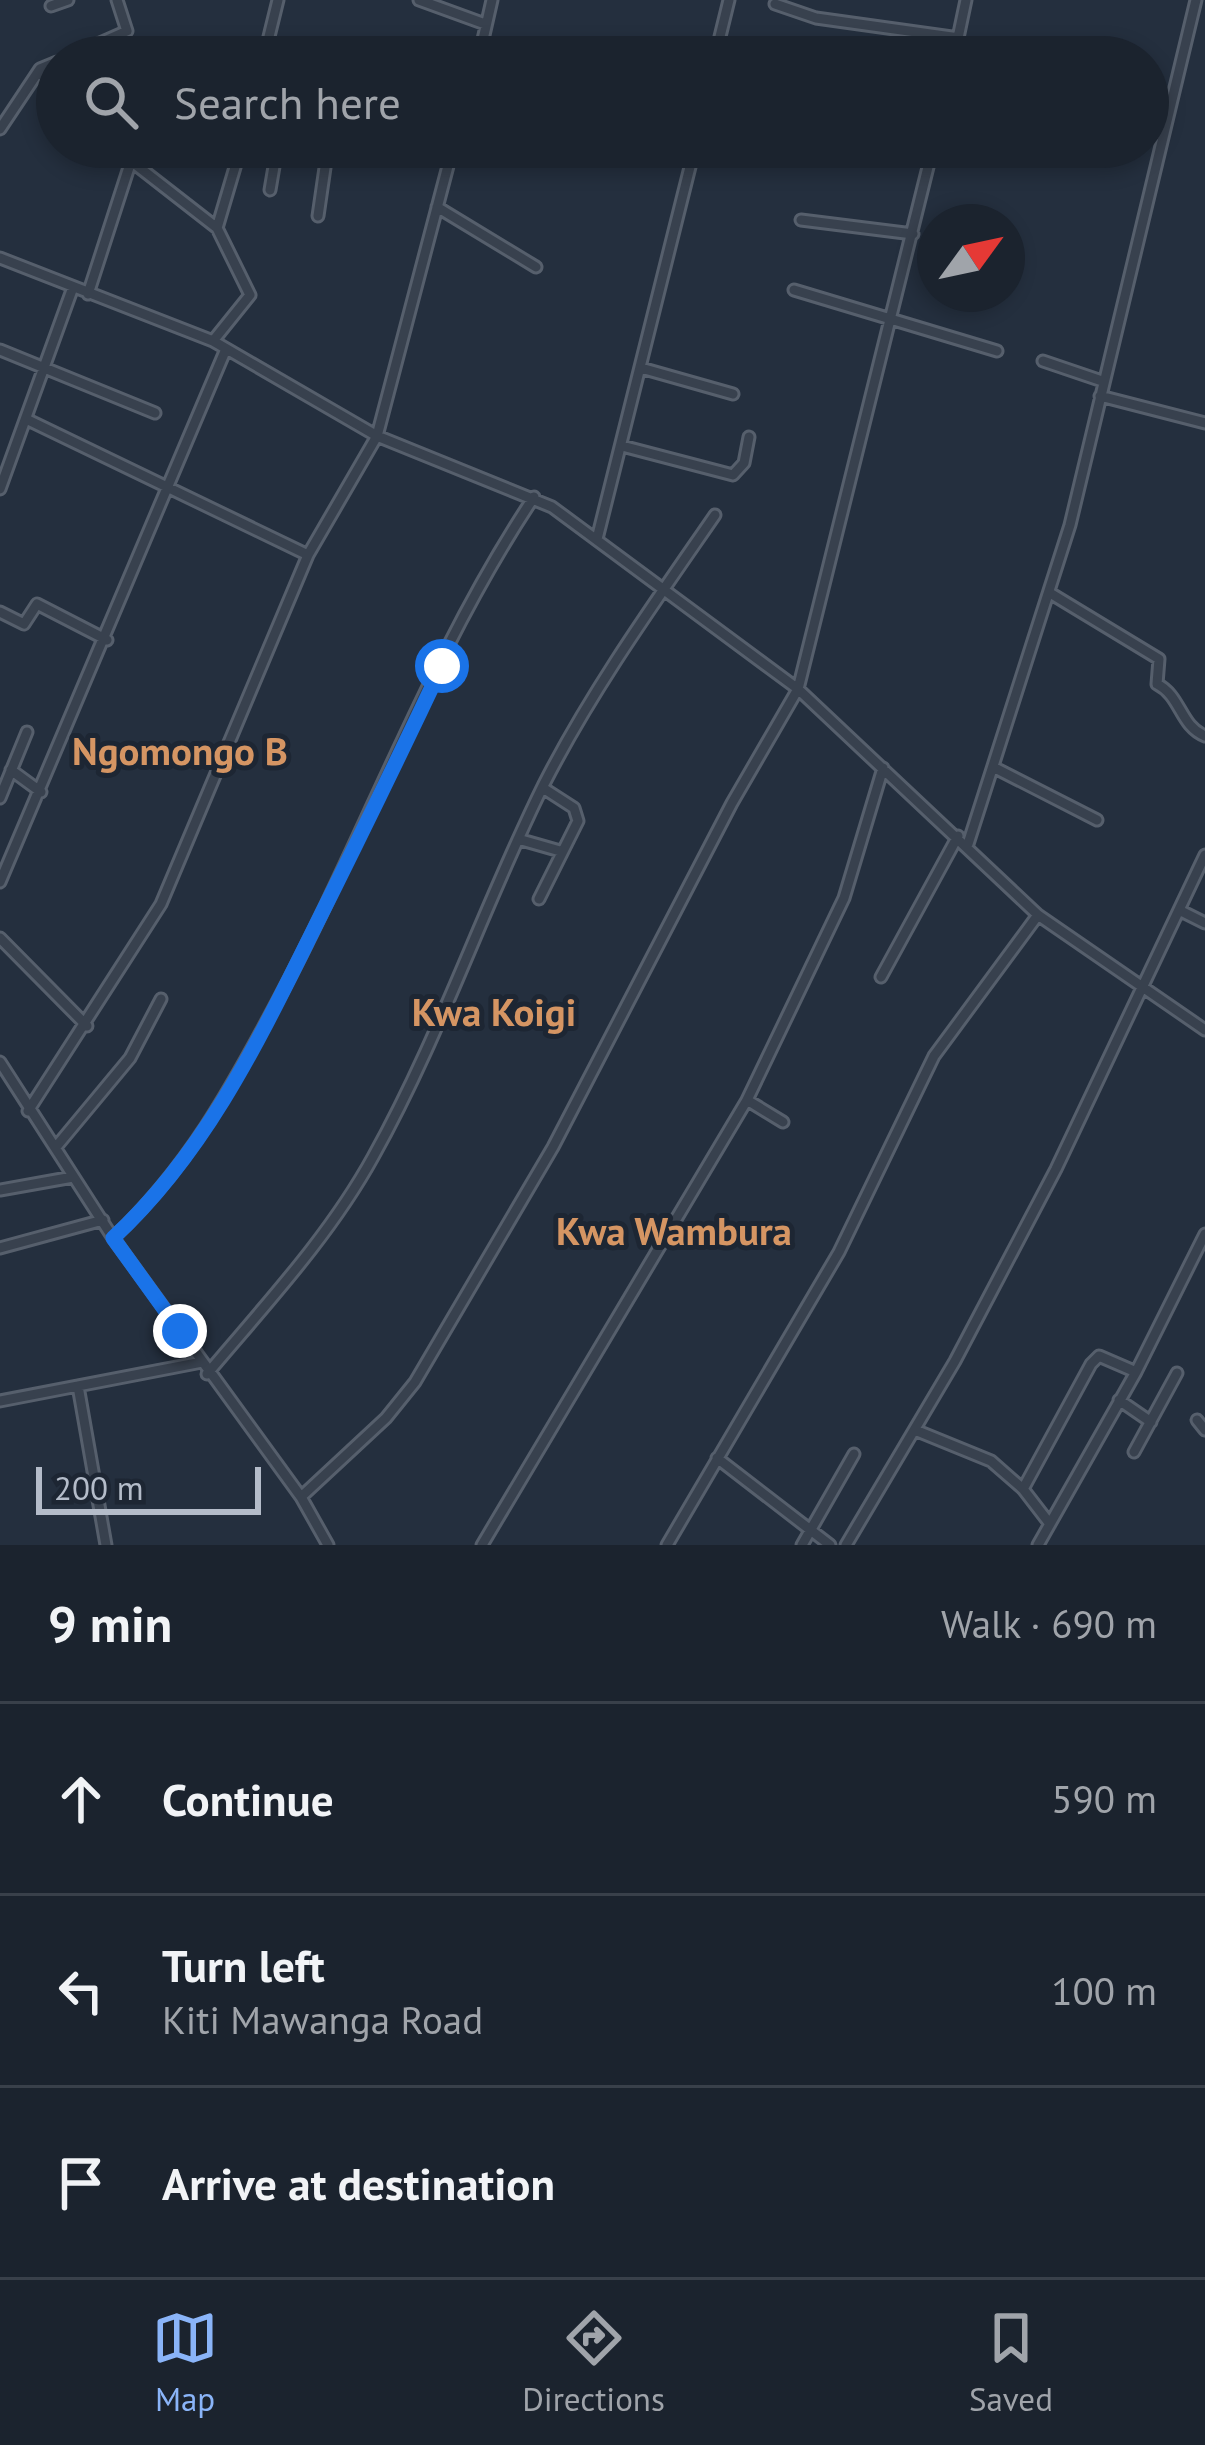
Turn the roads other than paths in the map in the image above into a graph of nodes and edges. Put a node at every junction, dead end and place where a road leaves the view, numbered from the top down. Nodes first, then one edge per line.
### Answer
1 (68, 0) edge
2 (117, 0) edge
3 (278, 0) edge
4 (419, 0) edge
5 (492, 0) edge
6 (729, 0) edge
7 (966, 0) edge
8 (1196, 0) edge
9 (775, 4) dead end
10 (51, 6) dead end
11 (485, 24) junction
12 (118, 36) edge
13 (269, 36) edge
14 (482, 36) edge
15 (721, 36) edge
16 (945, 36) edge
17 (959, 36) edge
18 (36, 75) edge
19 (1169, 109) edge
20 (0, 129) edge
21 (128, 168) edge
22 (141, 168) edge
23 (235, 168) edge
24 (274, 168) edge
25 (325, 168) edge
26 (447, 168) edge
27 (690, 168) edge
28 (928, 168) edge
29 (1155, 168) edge
30 (270, 190) dead end
31 (436, 207) junction
32 (318, 216) dead end
33 (801, 220) dead end
34 (218, 228) junction
35 (913, 234) junction
36 (0, 259) edge
37 (536, 267) dead end
38 (72, 290) junction
39 (794, 290) dead end
40 (88, 294) junction
41 (894, 317) junction
42 (213, 341) junction
43 (226, 349) junction
44 (0, 350) edge
45 (997, 351) dead end
46 (1043, 362) dead end
47 (641, 368) junction
48 (44, 370) junction
49 (1102, 381) junction
50 (733, 394) dead end
51 (1100, 397) junction
52 (155, 413) dead end
53 (26, 419) junction
54 (1205, 423) edge
55 (377, 436) junction
56 (749, 436) dead end
57 (622, 446) junction
58 (170, 484) junction
59 (0, 489) edge
60 (534, 497) junction
61 (715, 515) dead end
62 (597, 539) junction
63 (308, 555) junction
64 (662, 590) junction
65 (1050, 593) junction
66 (0, 612) edge
67 (107, 640) junction
68 (798, 688) junction
69 (27, 732) dead end
70 (1205, 736) edge
71 (883, 768) junction
72 (995, 768) junction
73 (11, 770) junction
74 (543, 788) junction
75 (41, 792) junction
76 (0, 798) edge
77 (1097, 820) dead end
78 (518, 839) junction
79 (963, 840) junction
80 (560, 851) junction
81 (1205, 854) edge
82 (1203, 868) edge
83 (0, 882) edge
84 (539, 899) dead end
85 (1181, 911) junction
86 (1039, 916) junction
87 (1205, 923) edge
88 (0, 938) edge
89 (881, 977) dead end
90 (1146, 985) junction
91 (161, 999) dead end
92 (87, 1026) junction
93 (1205, 1030) edge
94 (0, 1062) edge
95 (4, 1075) edge
96 (747, 1100) junction
97 (28, 1111) junction
98 (782, 1123) dead end
99 (56, 1147) junction
100 (73, 1177) junction
101 (0, 1190) edge
102 (103, 1220) junction
103 (1205, 1234) edge
104 (113, 1238) junction
105 (0, 1248) edge
106 (202, 1362) junction
107 (1136, 1372) junction
108 (1177, 1373) dead end
109 (207, 1374) junction
110 (78, 1386) junction
111 (1119, 1400) junction
112 (0, 1401) edge
113 (1197, 1420) dead end
114 (1151, 1422) junction
115 (915, 1430) junction
116 (1205, 1430) edge
117 (1134, 1452) dead end
118 (854, 1454) dead end
119 (717, 1458) junction
120 (1023, 1489) junction
121 (301, 1497) junction
122 (1049, 1524) junction
123 (812, 1530) junction
124 (106, 1545) edge
125 (328, 1545) edge
126 (482, 1545) edge
127 (667, 1545) edge
128 (802, 1545) edge
129 (830, 1545) edge
130 (846, 1545) edge
131 (1037, 1545) edge

1 - 10 street
2 - 12 street
3 - 13 street
4 - 11 street
5 - 11 street
6 - 15 street
7 - 17 street
8 - 19 street
9 - 16 street
11 - 14 street
18 - 20 street
21 - 40 street
22 - 34 street
23 - 34 street
24 - 30 street
25 - 32 street
26 - 31 street
27 - 47 street
28 - 35 street
29 - 49 street
31 - 37 street
31 - 55 street
33 - 35 street
34 - 42 street
35 - 41 street
36 - 38 street
38 - 40 street
38 - 48 street
39 - 41 street
40 - 42 street
41 - 45 street
41 - 68 street
42 - 43 street
43 - 55 street
43 - 58 street
44 - 48 street
46 - 49 street
47 - 50 street
47 - 57 street
48 - 52 street
48 - 53 street
49 - 51 street
51 - 54 street
51 - 65 street
53 - 58 street
53 - 59 street
55 - 60 street
55 - 63 street
56 - 57 street
57 - 62 street
58 - 63 street
58 - 67 street
60 - 62 street
60 - 104 street
61 - 64 street
62 - 64 street
63 - 92 street
64 - 68 street
64 - 74 street
65 - 70 street
65 - 72 street
66 - 67 street
67 - 75 street
68 - 71 street
68 - 121 street
69 - 73 street
71 - 79 street
71 - 96 street
72 - 77 street
72 - 79 street
73 - 75 street
73 - 76 street
74 - 78 street
74 - 80 street
75 - 83 street
78 - 80 street
78 - 109 street
79 - 86 street
79 - 89 street
80 - 84 street
81 - 82 street
82 - 85 street
85 - 87 street
85 - 90 street
86 - 90 street
86 - 119 street
88 - 92 street
90 - 93 street
90 - 115 street
91 - 99 street
92 - 97 street
94 - 95 street
95 - 97 street
96 - 98 street
96 - 126 street
97 - 99 street
99 - 100 street
100 - 101 street
100 - 102 street
102 - 104 street
102 - 105 street
103 - 107 street
104 - 106 street
106 - 109 street
106 - 110 street
107 - 111 street
107 - 120 street
108 - 114 street
109 - 121 street
110 - 112 street
110 - 124 street
111 - 114 street
111 - 122 street
113 - 116 street
114 - 117 street
115 - 120 street
115 - 130 street
118 - 123 street
119 - 123 street
119 - 127 street
120 - 122 street
121 - 125 street
122 - 131 street
123 - 128 street
123 - 129 street

